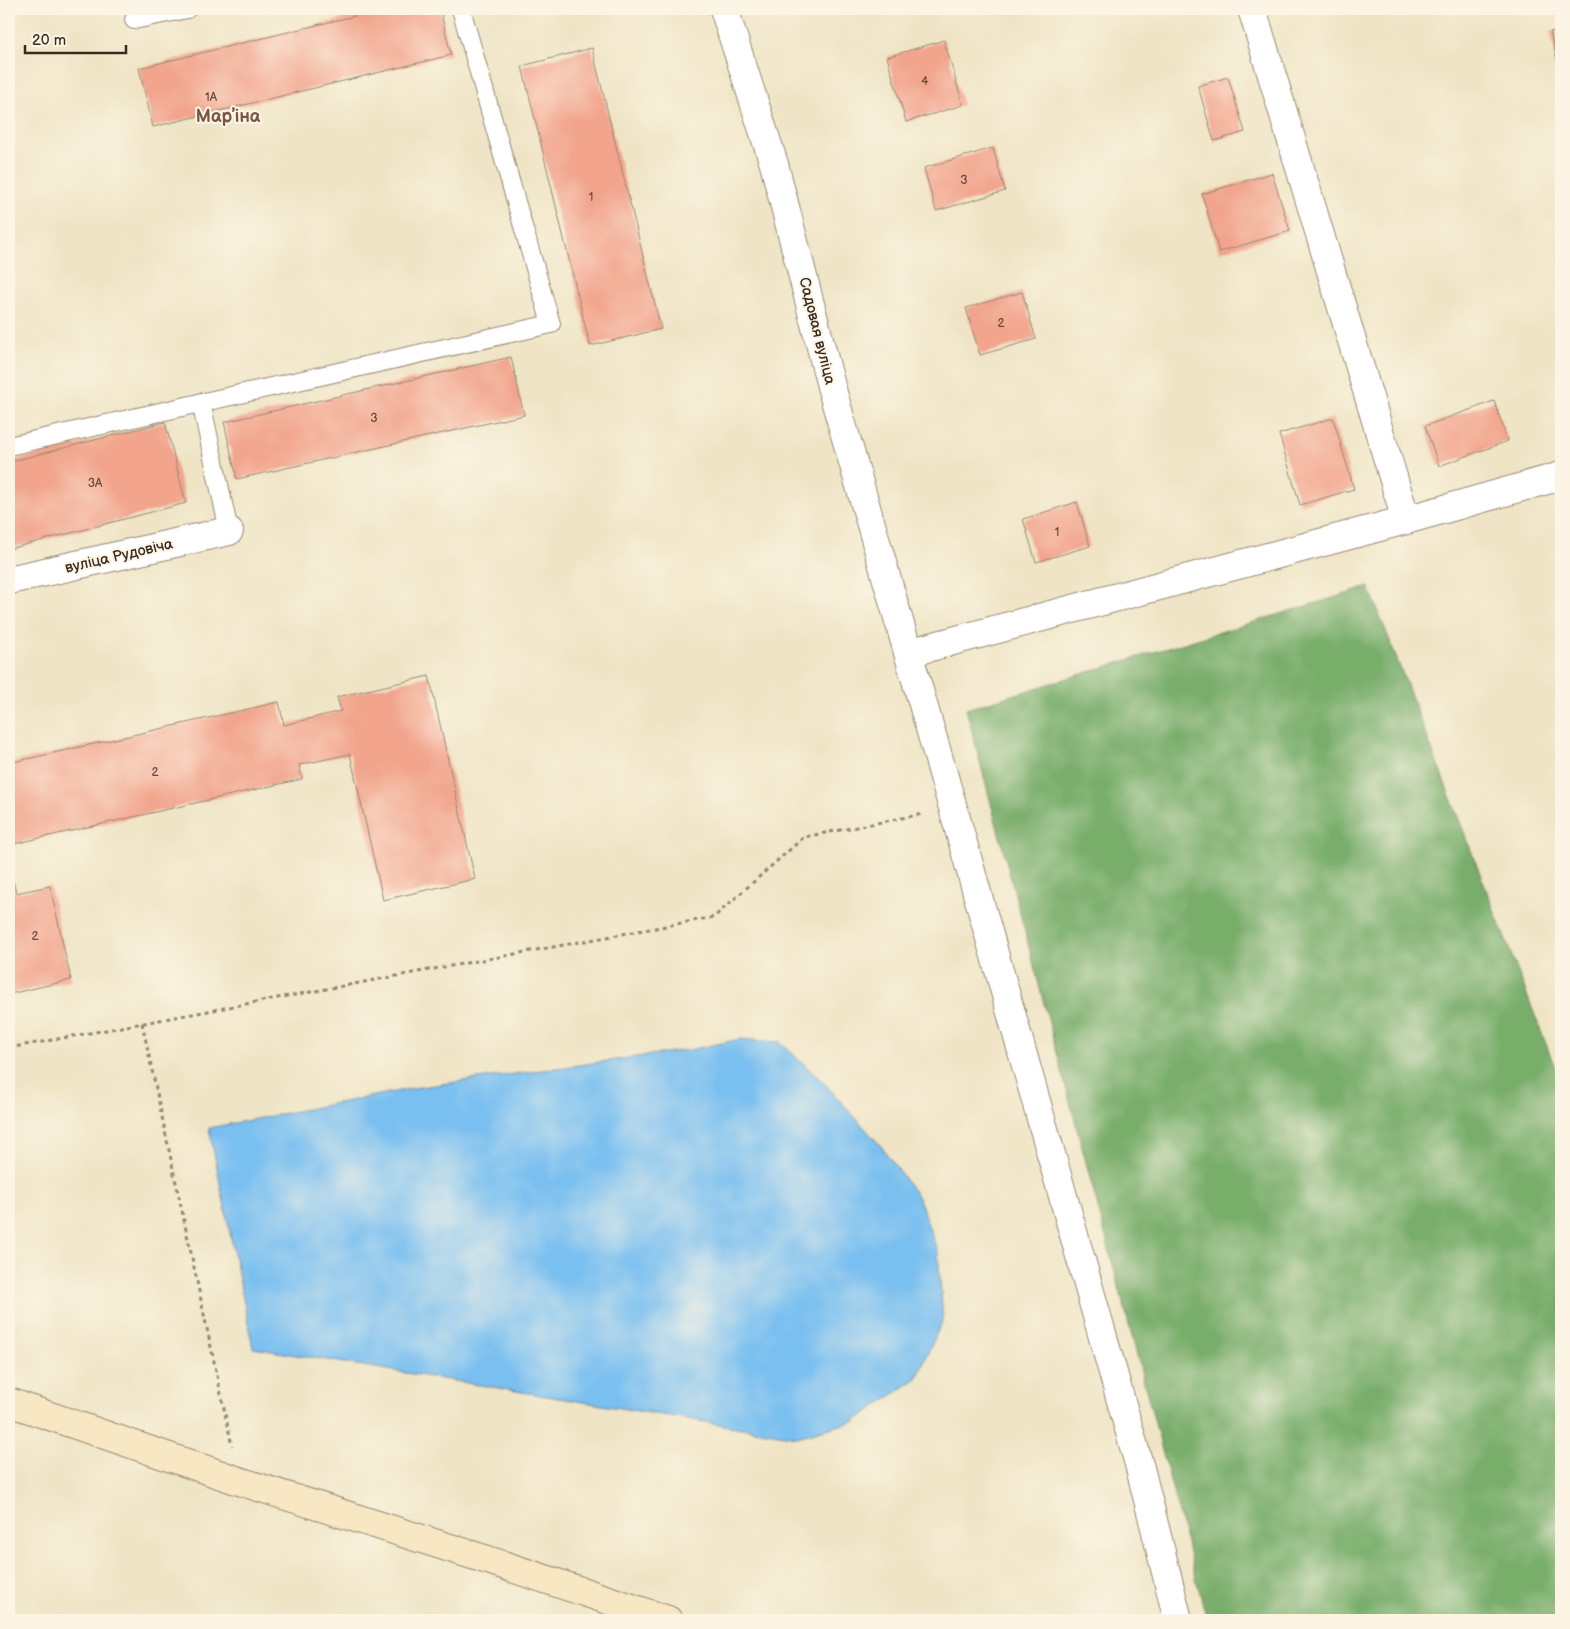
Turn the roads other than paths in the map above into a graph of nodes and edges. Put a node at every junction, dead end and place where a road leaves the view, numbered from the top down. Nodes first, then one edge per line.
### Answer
1 (187, 9) edge
2 (461, 9) edge
3 (724, 9) edge
4 (1252, 9) edge
5 (134, 20) dead end
6 (201, 402) junction
7 (9, 446) edge
8 (1561, 476) edge
9 (1406, 520) junction
10 (229, 531) joint
11 (9, 580) edge
12 (908, 653) junction
13 (9, 1402) edge
14 (668, 1620) edge
15 (1178, 1620) edge

1 - 5 lane
2 - 6 lane
3 - 12 street, Садовая вуліца
4 - 9 street
6 - 7 lane
6 - 10 lane
8 - 9 street
9 - 12 street
10 - 11 street, вуліца Рудовіча
12 - 15 street, Садовая вуліца
13 - 14 street

